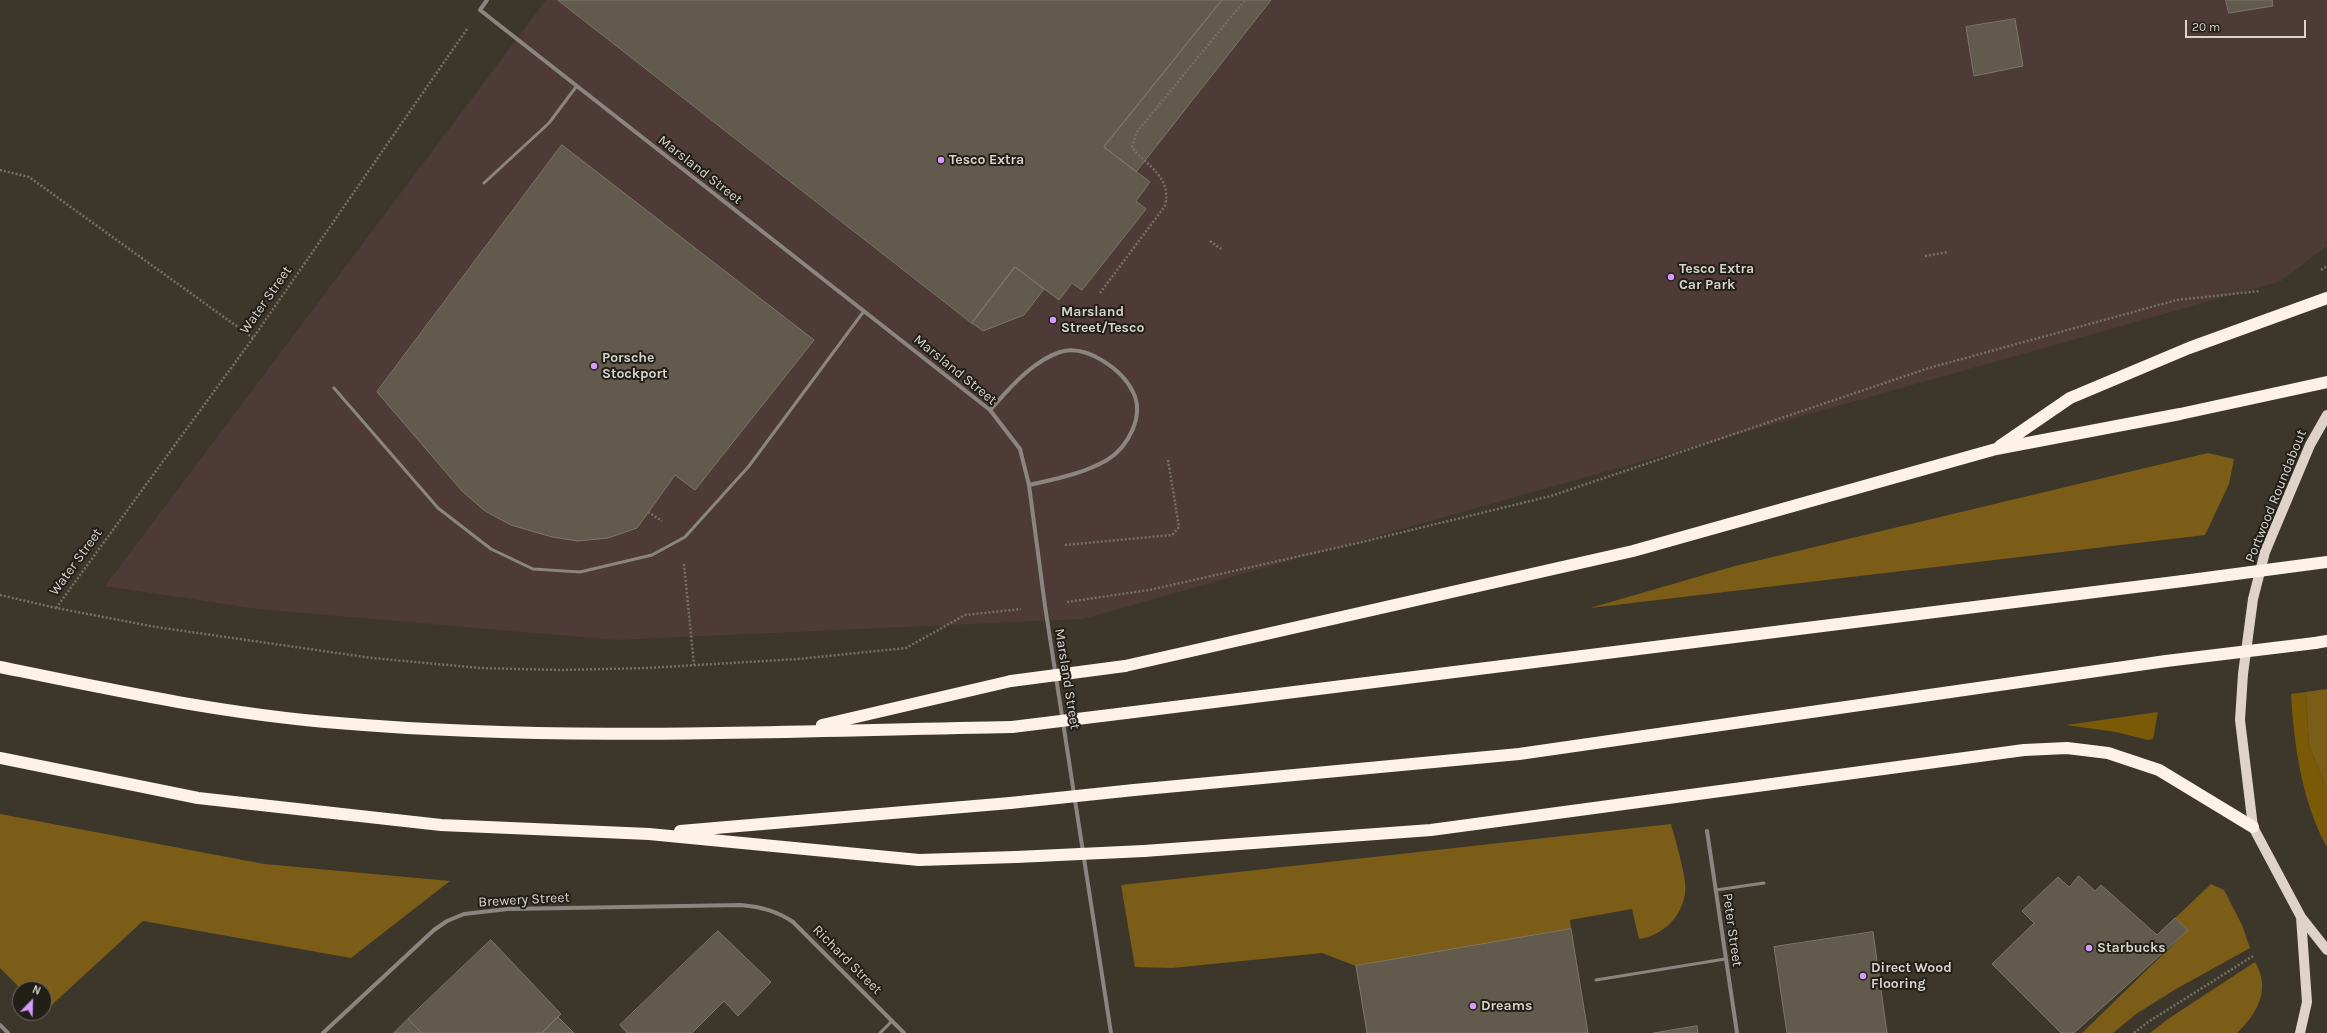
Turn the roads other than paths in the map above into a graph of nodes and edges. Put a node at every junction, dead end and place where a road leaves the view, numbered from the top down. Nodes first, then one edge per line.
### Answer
1 (487, 0) edge
2 (576, 86) junction
3 (484, 184) dead end
4 (2327, 298) edge
5 (864, 311) junction
6 (2327, 382) edge
7 (334, 388) dead end
8 (990, 410) junction
9 (2327, 415) edge
10 (1996, 449) junction
11 (1029, 484) junction
12 (2327, 562) edge
13 (2321, 642) edge
14 (0, 667) edge
15 (798, 731) junction
16 (0, 758) edge
17 (2253, 827) junction
18 (1707, 831) dead end
19 (649, 834) junction
20 (1764, 883) dead end
21 (1716, 890) junction
22 (770, 910) joint
23 (2301, 917) junction
24 (2327, 950) edge
25 (1725, 959) junction
26 (1596, 980) dead end
27 (892, 1021) junction
28 (0, 1025) edge
29 (8, 1033) edge
30 (323, 1033) edge
31 (880, 1033) edge
32 (904, 1033) edge
33 (1111, 1033) edge
34 (1737, 1033) edge
35 (2300, 1033) edge

1 - 2 street, Marsland Street
2 - 3 lane
2 - 5 street, Marsland Street
4 - 10 highway
5 - 7 lane
5 - 8 street, Marsland Street
6 - 10 highway
8 - 11 street, Marsland Street
8 - 11 street
9 - 17 main road, Portwood Roundabout
10 - 15 highway, bridge
11 - 33 street, Marsland Street
12 - 15 highway, bridge
13 - 19 highway, bridge
14 - 15 highway
16 - 19 highway
17 - 19 highway, bridge
17 - 23 main road, Portwood Roundabout
18 - 21 street, Peter Street
20 - 21 lane
21 - 25 street, Peter Street
22 - 27 street, Richard Street
22 - 30 street, Brewery Street
23 - 24 main road, Portwood Roundabout
23 - 35 main road
25 - 26 lane
25 - 34 street, Peter Street
27 - 31 lane
27 - 32 street, Richard Street
28 - 29 street

